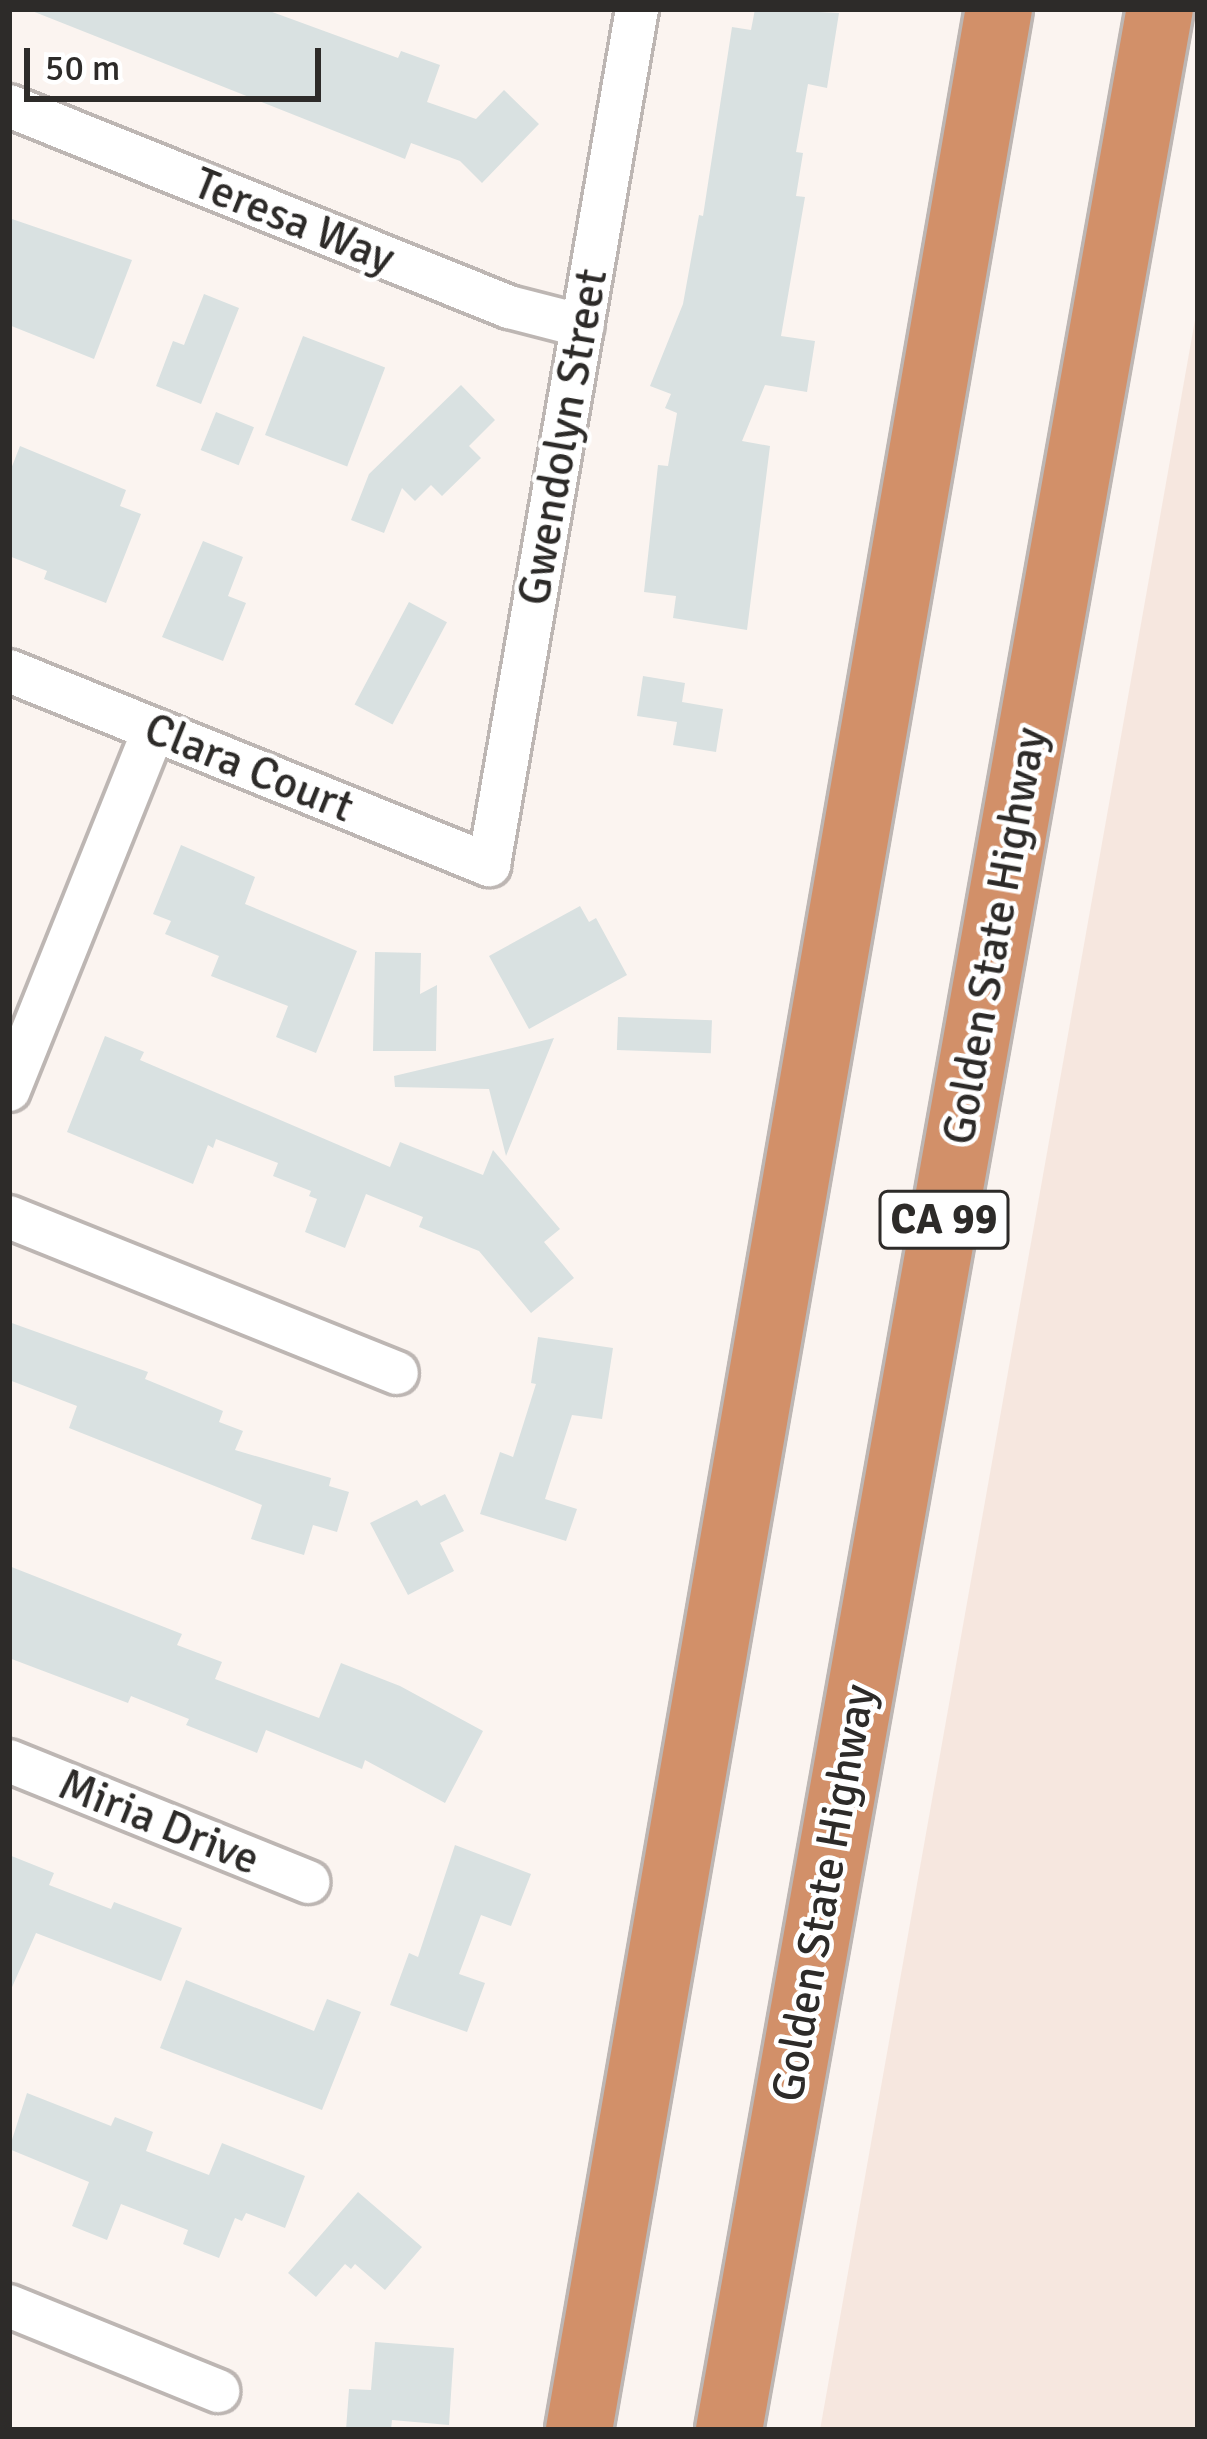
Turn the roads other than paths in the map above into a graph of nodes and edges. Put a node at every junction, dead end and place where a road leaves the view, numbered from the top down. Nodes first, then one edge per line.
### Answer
1 (638, 9) edge
2 (999, 9) edge
3 (1160, 9) edge
4 (9, 106) edge
5 (583, 326) junction
6 (9, 671) edge
7 (154, 730) junction
8 (489, 865) joint
9 (9, 1090) edge
10 (9, 1216) edge
11 (397, 1373) dead end
12 (9, 1761) edge
13 (309, 1882) dead end
14 (9, 2306) edge
15 (218, 2391) dead end
16 (580, 2430) edge
17 (729, 2430) edge

1 - 5 street, Gwendolyn Street
2 - 16 highway
3 - 17 highway, Golden State Highway / CA 99
4 - 5 street, Teresa Way
5 - 8 street, Gwendolyn Street
6 - 7 street, Clara Court
7 - 8 street, Clara Court
7 - 9 street
10 - 11 street
12 - 13 street, Miria Drive
14 - 15 street

